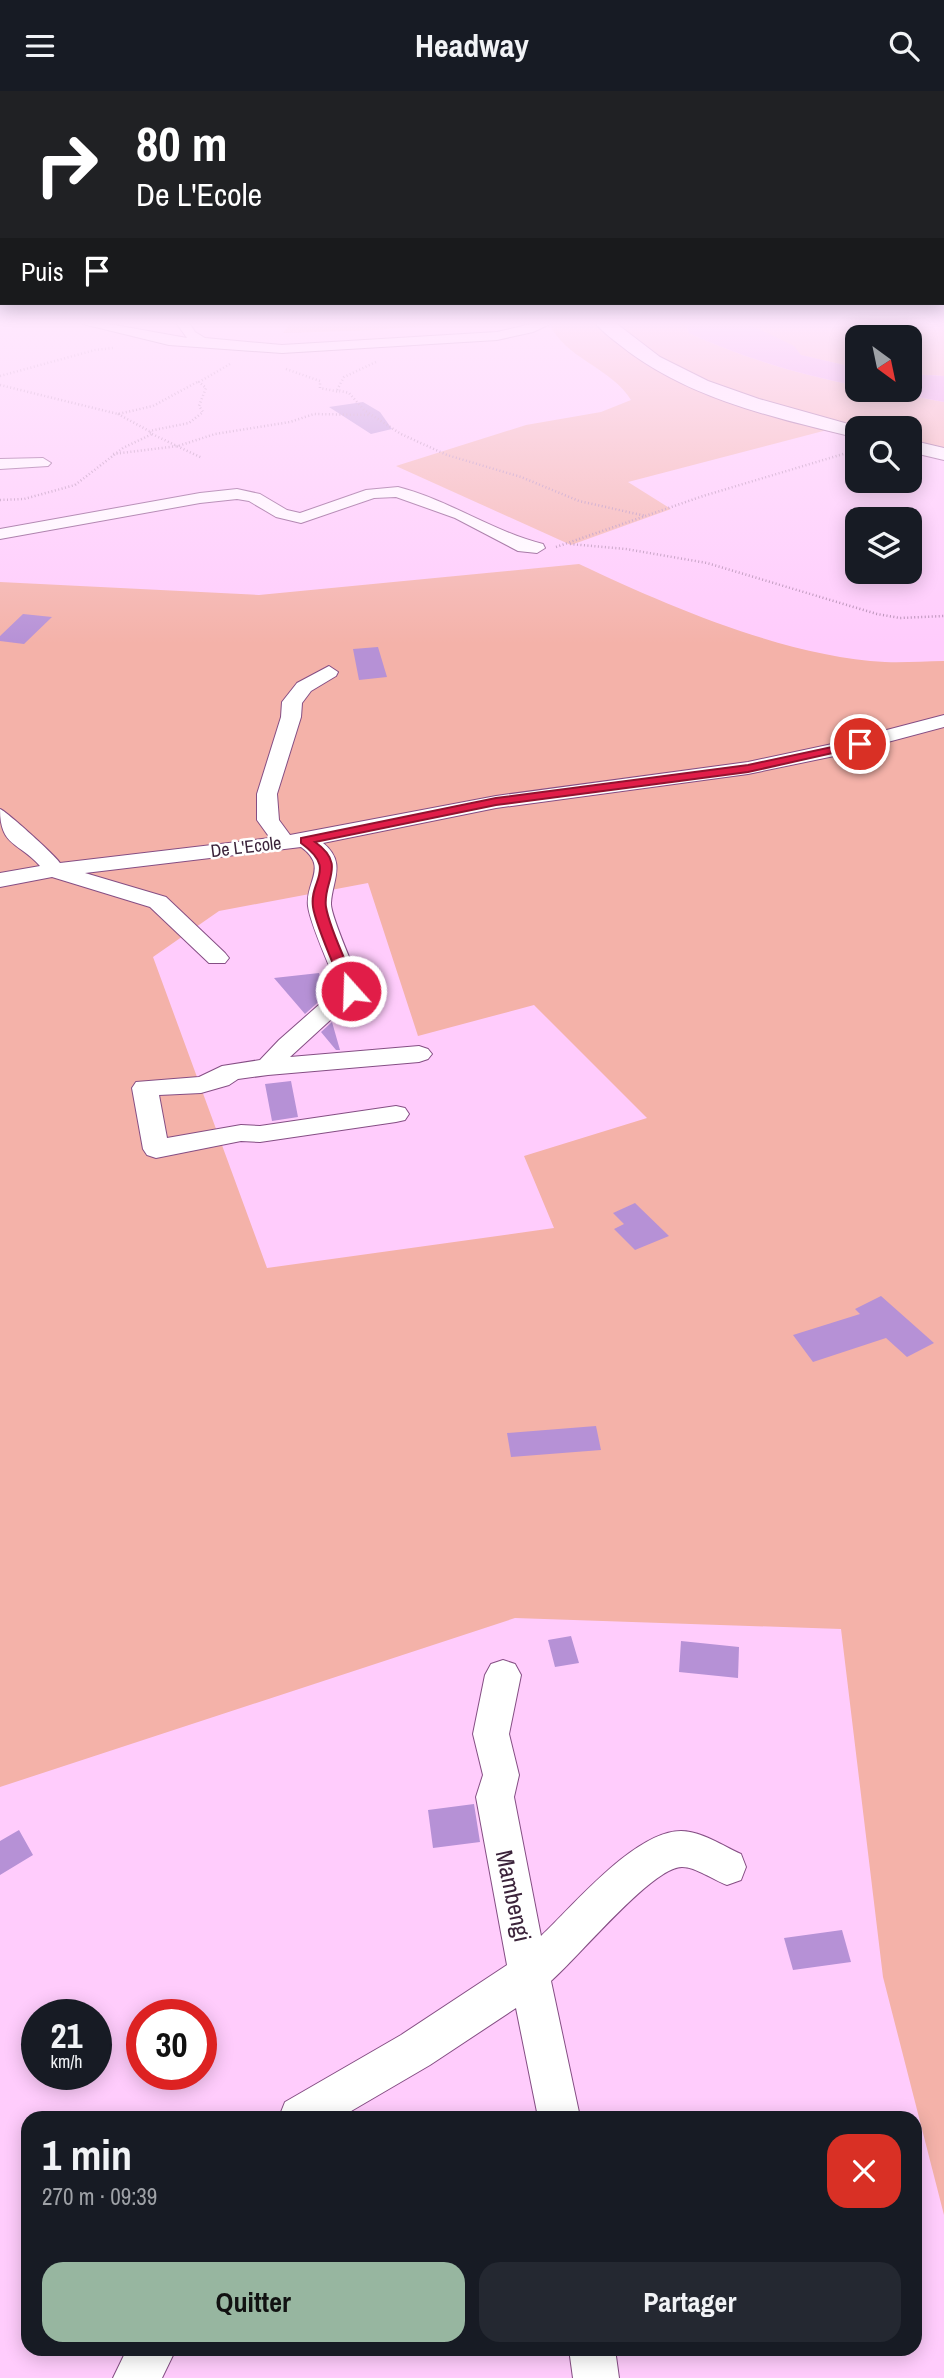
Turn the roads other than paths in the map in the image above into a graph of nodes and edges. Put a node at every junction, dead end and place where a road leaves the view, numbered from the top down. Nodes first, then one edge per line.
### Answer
1 (922, 449) edge
2 (944, 454) edge
3 (43, 463) dead end
4 (0, 464) edge
5 (0, 534) edge
6 (537, 548) road end
7 (329, 672) dead end
8 (944, 721) edge
9 (0, 815) edge
10 (295, 841) junction
11 (53, 870) junction
12 (0, 880) edge
13 (217, 958) dead end
14 (419, 1054) dead end
15 (268, 1067) junction
16 (396, 1114) dead end
17 (503, 1675) dead end
18 (727, 1867) dead end
19 (529, 1974) junction
20 (310, 2111) edge
21 (557, 2111) edge
22 (149, 2356) edge
23 (593, 2356) edge
24 (136, 2378) edge
25 (596, 2378) edge

1 - 2 street
3 - 4 street
5 - 6 street
7 - 10 street
8 - 10 street, De L'Ecole
9 - 11 street
10 - 11 street, De L'Ecole
10 - 15 street
11 - 12 street, De L'Ecole
11 - 13 street
14 - 15 street
15 - 16 street
17 - 19 street, Mambengi
18 - 19 street
19 - 20 street
19 - 21 street, Mambengi
22 - 24 street
23 - 25 street

